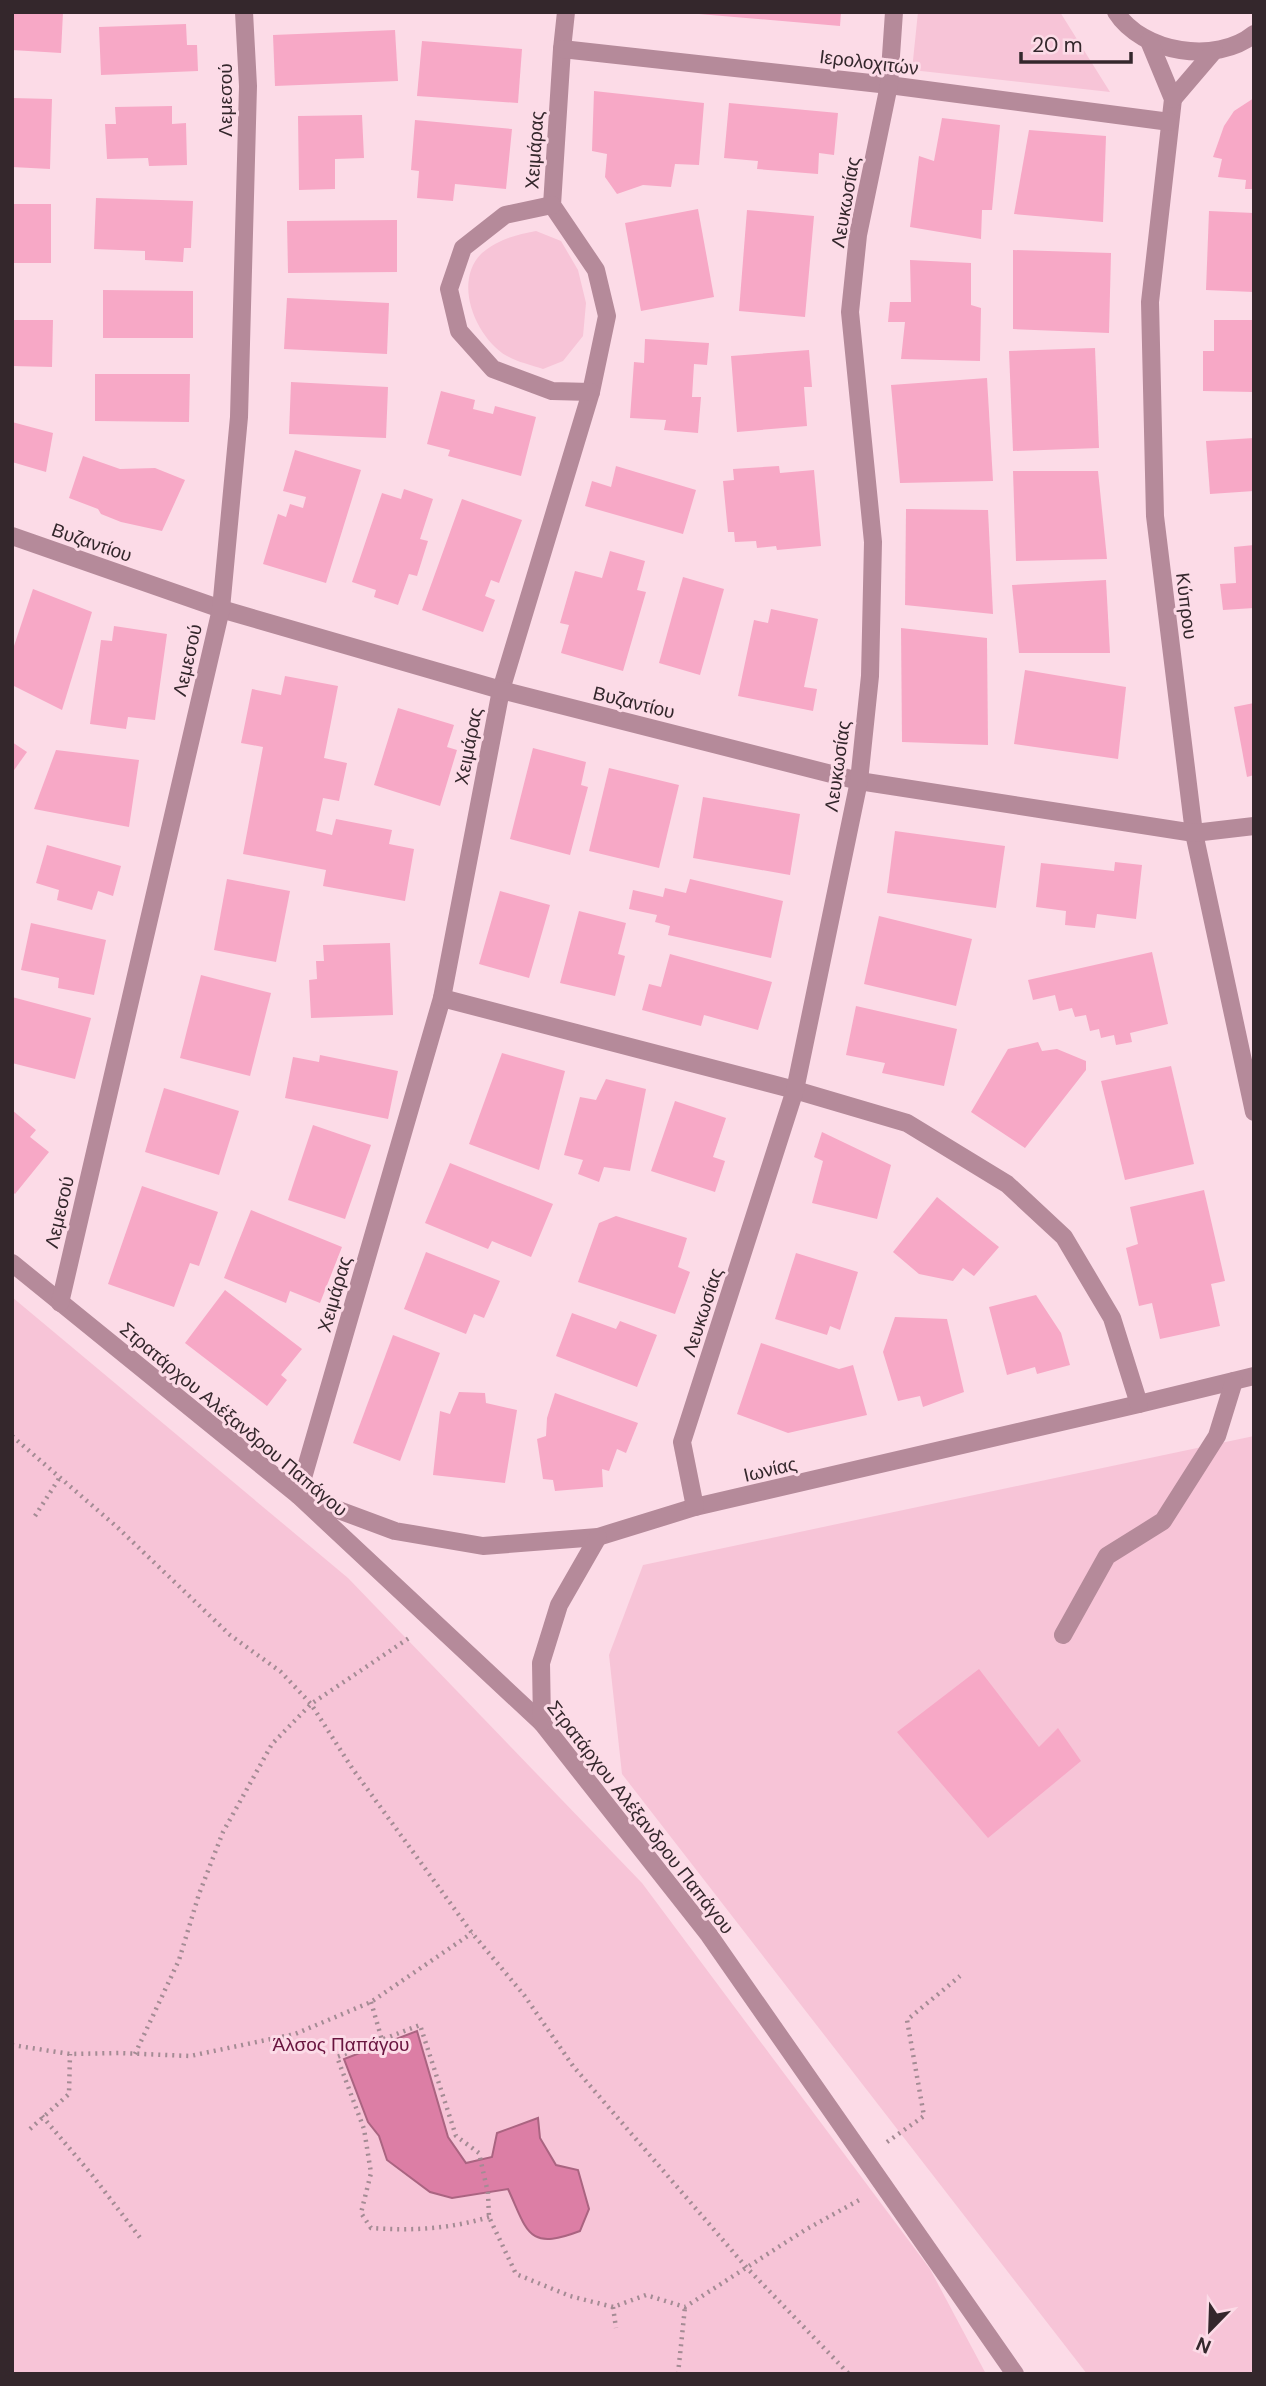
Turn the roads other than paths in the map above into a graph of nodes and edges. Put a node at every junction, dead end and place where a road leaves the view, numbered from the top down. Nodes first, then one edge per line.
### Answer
1 (243, 12) edge
2 (566, 12) edge
3 (894, 12) edge
4 (1116, 12) edge
5 (1254, 34) edge
6 (1149, 41) junction
7 (562, 48) junction
8 (1214, 51) junction
9 (889, 85) junction
10 (1173, 99) junction
11 (1170, 122) junction
12 (552, 205) junction
13 (591, 392) junction
14 (15, 541) edge
15 (221, 609) junction
16 (501, 690) junction
17 (859, 782) junction
18 (1254, 826) edge
19 (1194, 833) junction
20 (442, 998) junction
21 (794, 1090) junction
22 (1254, 1112) edge
23 (12, 1263) edge
24 (60, 1303) junction
25 (1254, 1376) edge
26 (1234, 1381) junction
27 (1139, 1404) junction
28 (298, 1495) junction
29 (695, 1507) junction
30 (598, 1537) junction
31 (1063, 1635) dead end
32 (542, 1723) junction
33 (1015, 2374) edge

1 - 15 street, Λεμεσού
2 - 7 street, Χειμάρας
3 - 9 street, Λευκωσίας
4 - 6 street
5 - 8 street
6 - 8 street
6 - 10 street, Κύπρου
7 - 9 street, Ιερολοχιτών
7 - 12 street, Χειμάρας
8 - 10 street
9 - 11 street, Ιερολοχιτών
9 - 17 street, Λευκωσίας
10 - 11 street, Κύπρου
11 - 19 street, Κύπρου
12 - 13 street, Χειμάρας
12 - 13 street
13 - 16 street, Χειμάρας
14 - 15 street, Βυζαντίου
15 - 16 street, Βυζαντίου
15 - 24 street, Λεμεσού
16 - 17 street, Βυζαντίου
16 - 20 street, Χειμάρας
17 - 19 street, Βυζαντίου
17 - 21 street, Λευκωσίας
18 - 19 street, Βυζαντίου
19 - 22 street, Κύπρου
20 - 21 street
20 - 28 street, Χειμάρας
21 - 27 street
21 - 29 street, Λευκωσίας
23 - 24 street, Στρατάρχου Αλέξανδρου Παπάγου
24 - 28 street, Στρατάρχου Αλέξανδρου Παπάγου
25 - 26 street, Ιωνίας
26 - 27 street, Ιωνίας
26 - 31 street
27 - 29 street, Ιωνίας
28 - 30 street, Ιωνίας
28 - 32 street, Στρατάρχου Αλέξανδρου Παπάγου
29 - 30 street, Ιωνίας
30 - 32 street
32 - 33 street, Στρατάρχου Αλέξανδρου Παπάγου

